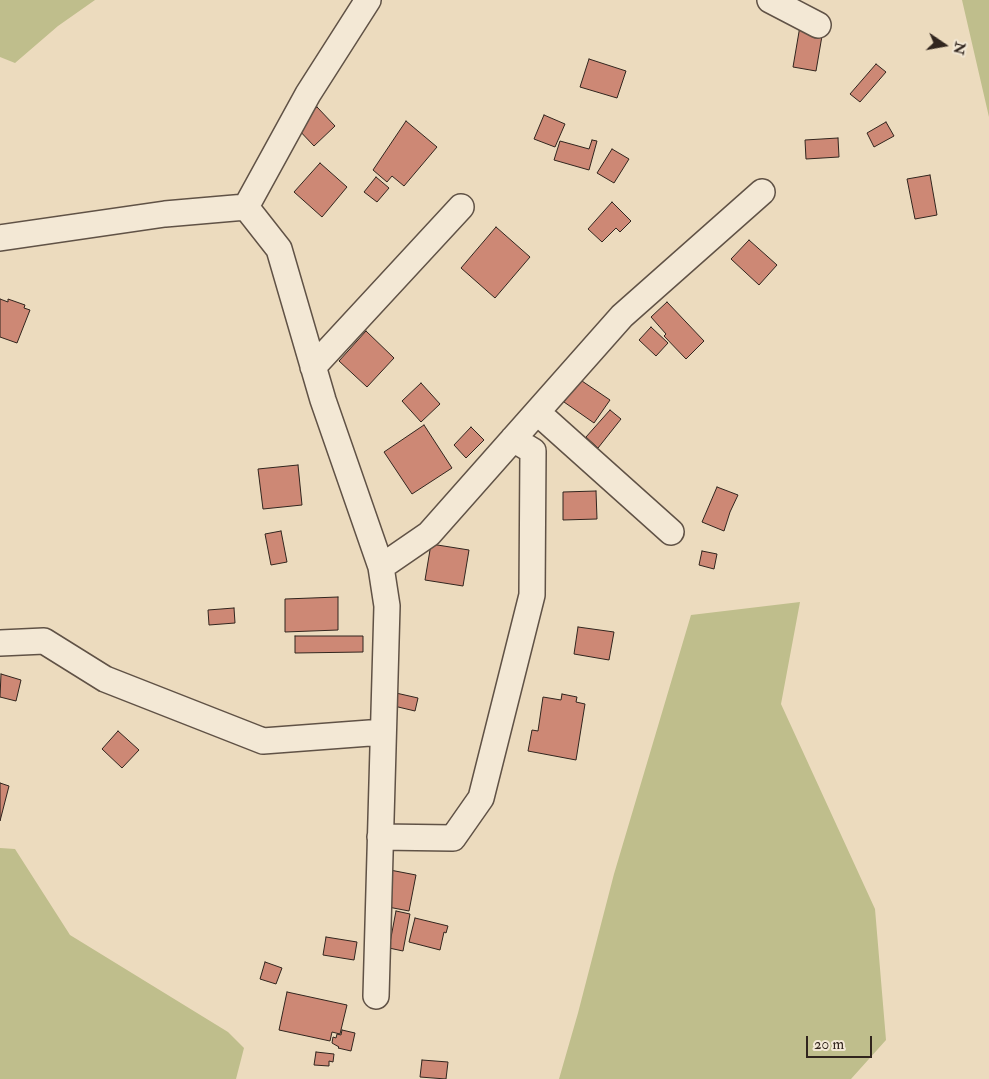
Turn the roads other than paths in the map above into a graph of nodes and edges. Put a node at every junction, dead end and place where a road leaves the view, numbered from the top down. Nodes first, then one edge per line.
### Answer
1 (368, 0) edge
2 (770, 0) edge
3 (818, 25) dead end
4 (762, 192) dead end
5 (246, 207) junction
6 (461, 207) dead end
7 (0, 238) edge
8 (313, 367) junction
9 (537, 412) junction
10 (513, 439) junction
11 (672, 532) dead end
12 (381, 567) junction
13 (0, 643) edge
14 (383, 732) junction
15 (380, 837) junction
16 (376, 996) dead end

1 - 5 street
2 - 3 street
4 - 9 street
5 - 7 street
5 - 8 street
6 - 8 street
8 - 12 street
9 - 10 street
9 - 11 street
10 - 12 street
10 - 15 street
12 - 14 street
13 - 14 street
14 - 15 street
15 - 16 street

